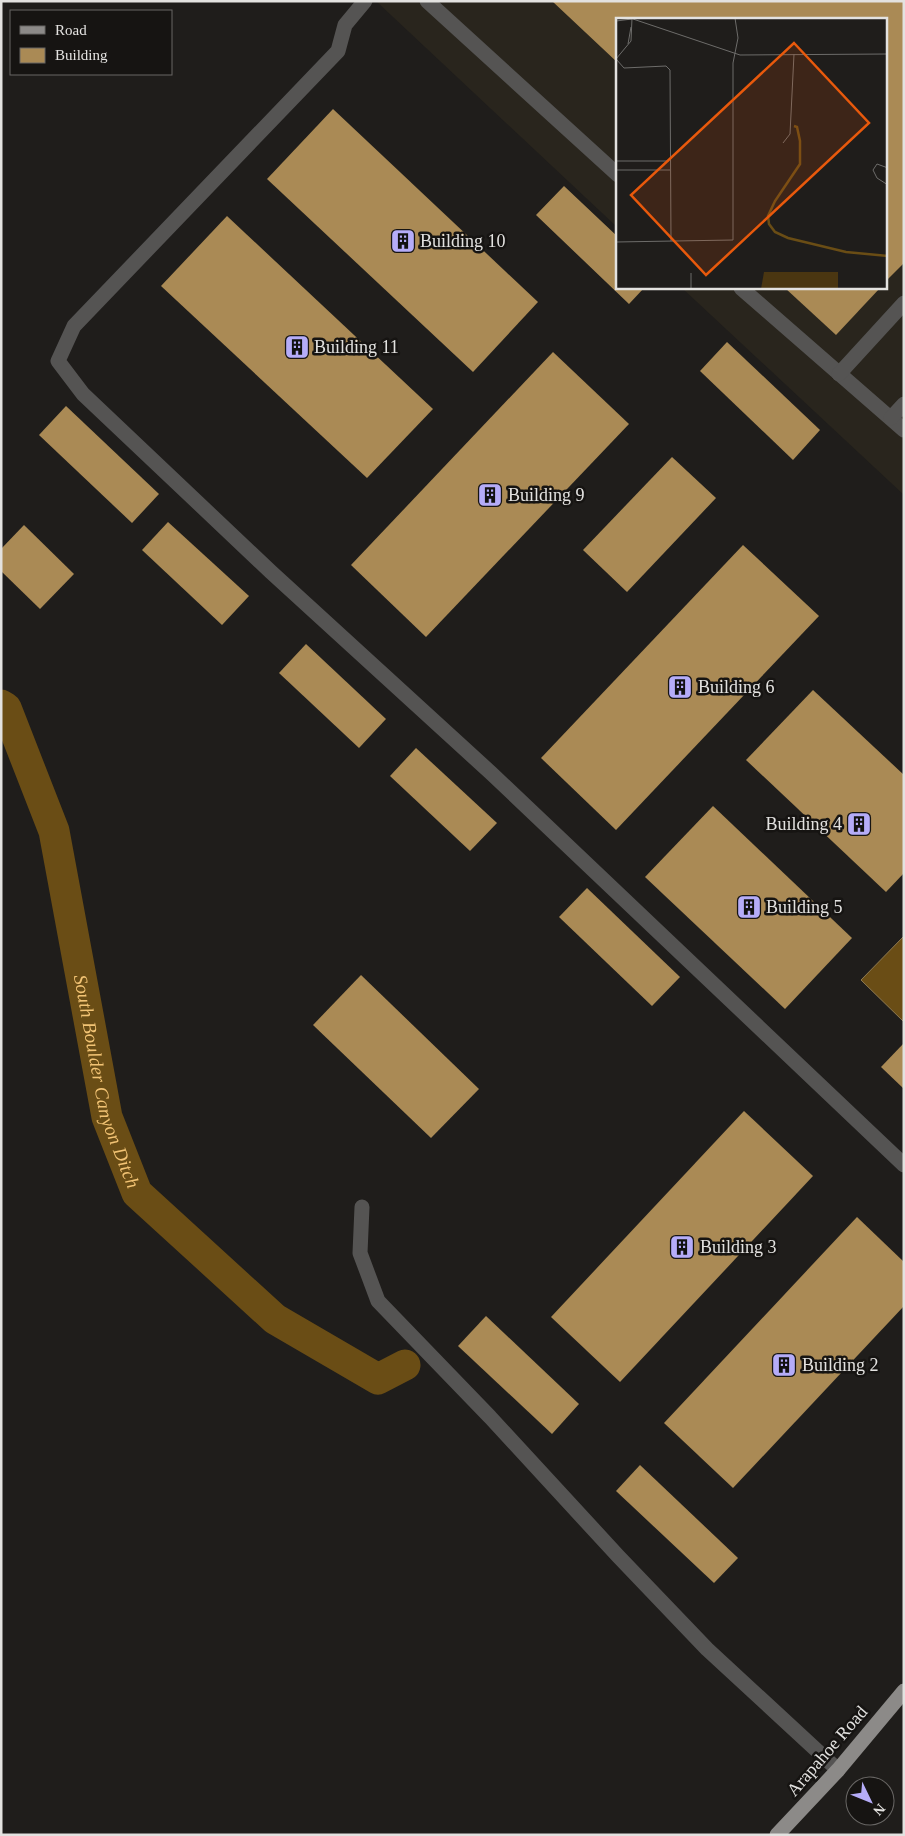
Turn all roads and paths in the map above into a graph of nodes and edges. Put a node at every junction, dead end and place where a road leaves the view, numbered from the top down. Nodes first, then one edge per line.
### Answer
1 (365, 1) edge
2 (427, 1) edge
3 (616, 173) edge
4 (742, 289) edge
5 (904, 303) edge
6 (839, 374) junction
7 (904, 404) edge
8 (891, 418) junction
9 (904, 430) edge
10 (904, 1165) edge
11 (362, 1206) dead end
12 (904, 1691) edge
13 (838, 1770) junction
14 (777, 1835) edge

1 - 10 lane
2 - 3 lane
4 - 6 lane
5 - 6 lane
6 - 8 lane
7 - 8 lane
8 - 9 lane
11 - 13 lane
12 - 13 main road, Arapahoe Road
13 - 14 main road, Arapahoe Road

